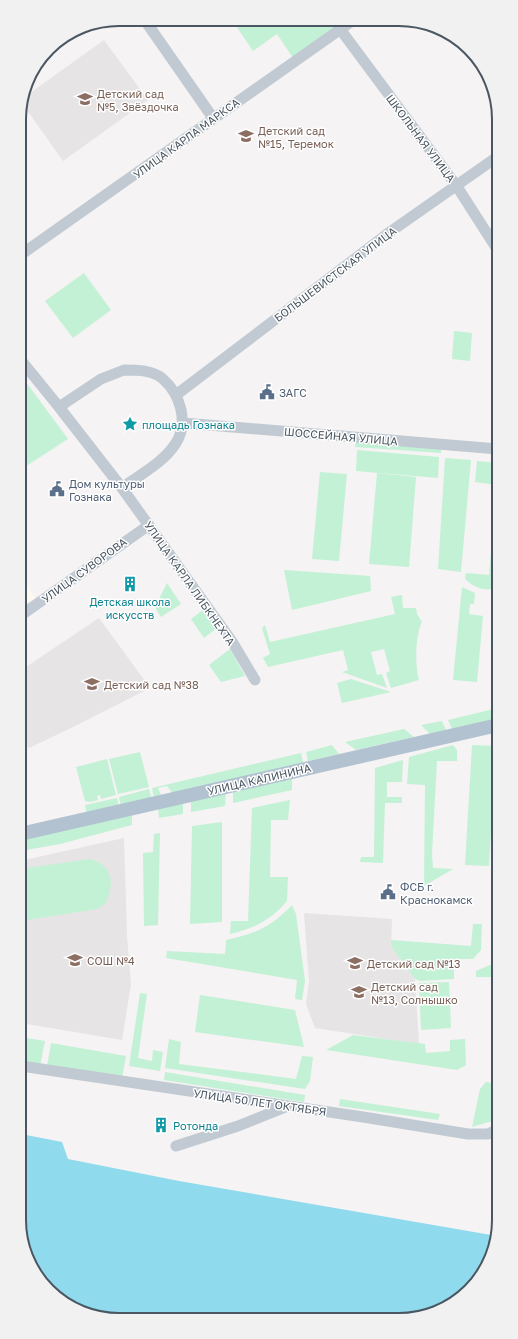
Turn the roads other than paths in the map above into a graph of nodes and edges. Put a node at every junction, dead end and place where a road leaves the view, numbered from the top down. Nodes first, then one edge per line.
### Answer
1 (149, 26) edge
2 (344, 26) edge
3 (340, 29) junction
4 (213, 118) junction
5 (492, 160) edge
6 (456, 185) junction
7 (492, 241) edge
8 (26, 252) edge
9 (26, 367) edge
10 (176, 396) junction
11 (59, 407) junction
12 (184, 423) junction
13 (492, 449) edge
14 (122, 488) junction
15 (149, 525) junction
16 (26, 612) edge
17 (255, 680) dead end
18 (492, 726) edge
19 (26, 833) edge
20 (26, 1067) edge
21 (289, 1106) junction
22 (492, 1132) edge
23 (176, 1146) dead end

1 - 4 street
2 - 3 street, УЛИЦА КАРЛА МАРКСА
3 - 4 street, УЛИЦА КАРЛА МАРКСА
3 - 6 street, ШКОЛЬНАЯ УЛИЦА
4 - 8 street, УЛИЦА КАРЛА МАРКСА
5 - 6 street, БОЛЬШЕВИСТСКАЯ УЛИЦА
6 - 7 street, ШКОЛЬНАЯ УЛИЦА
6 - 10 street, БОЛЬШЕВИСТСКАЯ УЛИЦА
9 - 11 street
10 - 11 street
10 - 12 street
11 - 14 street
12 - 13 street, ШОССЕЙНАЯ УЛИЦА
12 - 14 street
14 - 15 street, УЛИЦА КАРЛА ЛИБКНЕХТА
15 - 16 street, УЛИЦА СУВОРОВА
15 - 17 street, УЛИЦА КАРЛА ЛИБКНЕХТА
18 - 19 main road, УЛИЦА КАЛИНИНА
20 - 21 street, УЛИЦА 50 ЛЕТ ОКТЯБРЯ
21 - 22 street, УЛИЦА 50 ЛЕТ ОКТЯБРЯ
21 - 23 street

